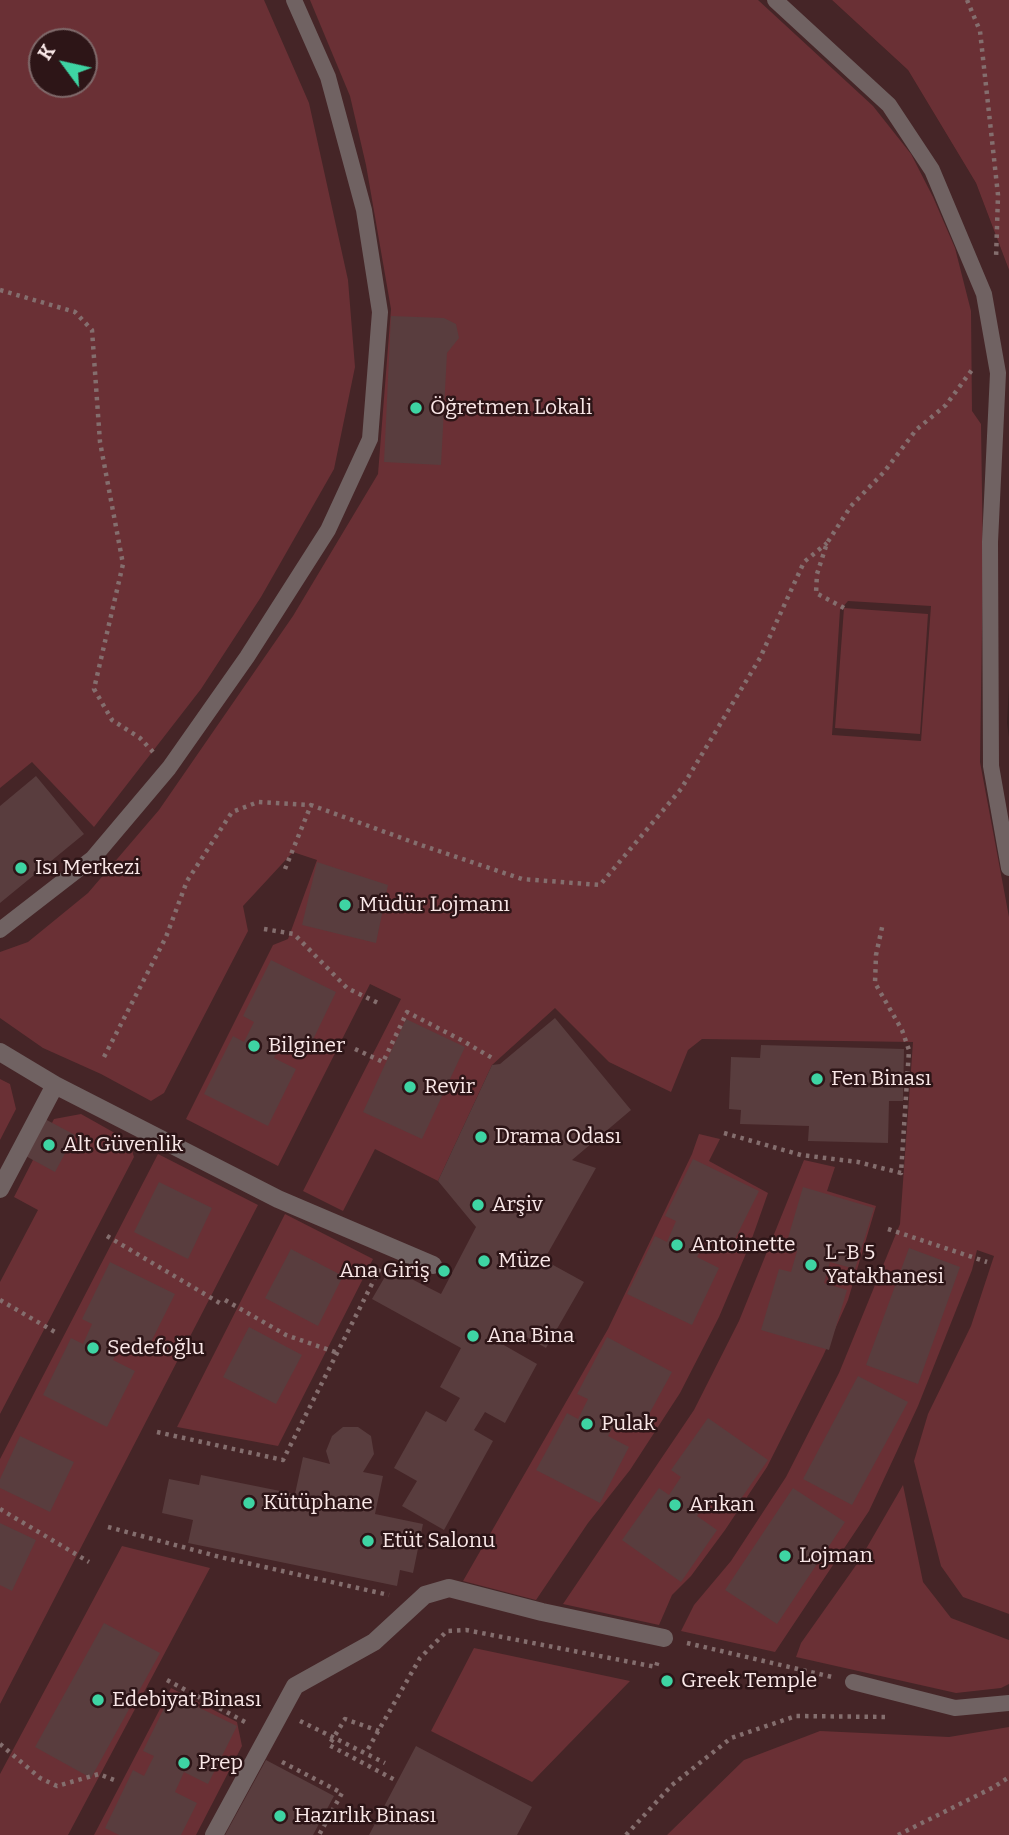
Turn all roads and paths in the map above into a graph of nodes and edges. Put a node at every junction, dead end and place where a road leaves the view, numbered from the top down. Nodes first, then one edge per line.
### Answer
1 (294, 0) edge
2 (775, 0) edge
3 (967, 0) edge
4 (996, 261) dead end
5 (0, 290) edge
6 (993, 341) junction
7 (827, 543) junction
8 (844, 608) dead end
9 (169, 768) junction
10 (310, 805) junction
11 (1009, 868) edge
12 (285, 869) dead end
13 (883, 923) dead end
14 (264, 929) dead end
15 (0, 930) edge
16 (378, 1003) dead end
17 (355, 1049) dead end
18 (0, 1052) edge
19 (104, 1057) dead end
20 (494, 1059) dead end
21 (55, 1084) junction
22 (724, 1133) dead end
23 (0, 1189) edge
24 (888, 1229) dead end
25 (107, 1236) dead end
26 (391, 1247) junction
27 (987, 1262) dead end
28 (433, 1265) dead end
29 (0, 1300) edge
30 (55, 1332) dead end
31 (338, 1353) junction
32 (157, 1432) dead end
33 (0, 1509) edge
34 (108, 1527) dead end
35 (89, 1562) dead end
36 (395, 1596) dead end
37 (664, 1638) junction
38 (167, 1680) dead end
39 (853, 1682) joint
40 (1009, 1703) edge
41 (281, 1711) junction
42 (894, 1716) dead end
43 (247, 1723) dead end
44 (379, 1731) junction
45 (334, 1738) junction
46 (0, 1744) edge
47 (368, 1749) dead end
48 (260, 1750) junction
49 (385, 1763) dead end
50 (1009, 1777) edge
51 (114, 1780) dead end
52 (397, 1781) dead end
53 (214, 1835) edge
54 (319, 1835) edge
55 (626, 1835) edge
56 (898, 1835) edge

1 - 9 lane
2 - 6 lane
3 - 4 path
5 - 9 path
6 - 7 path
6 - 11 lane
7 - 8 path
7 - 10 path
9 - 15 lane
10 - 12 path
10 - 19 path
13 - 22 path
14 - 16 path
17 - 20 path
18 - 21 street
21 - 23 street
21 - 26 street
24 - 27 path
25 - 31 path
26 - 28 street
26 - 31 path
29 - 30 path
31 - 32 path
33 - 35 path
34 - 36 path
37 - 39 path
37 - 41 street
37 - 44 path
38 - 43 path
39 - 40 lane
41 - 45 path
41 - 48 street
42 - 55 path
44 - 45 path
44 - 47 path
45 - 49 path
45 - 52 path
46 - 51 path
48 - 53 street
48 - 54 path
50 - 56 path

